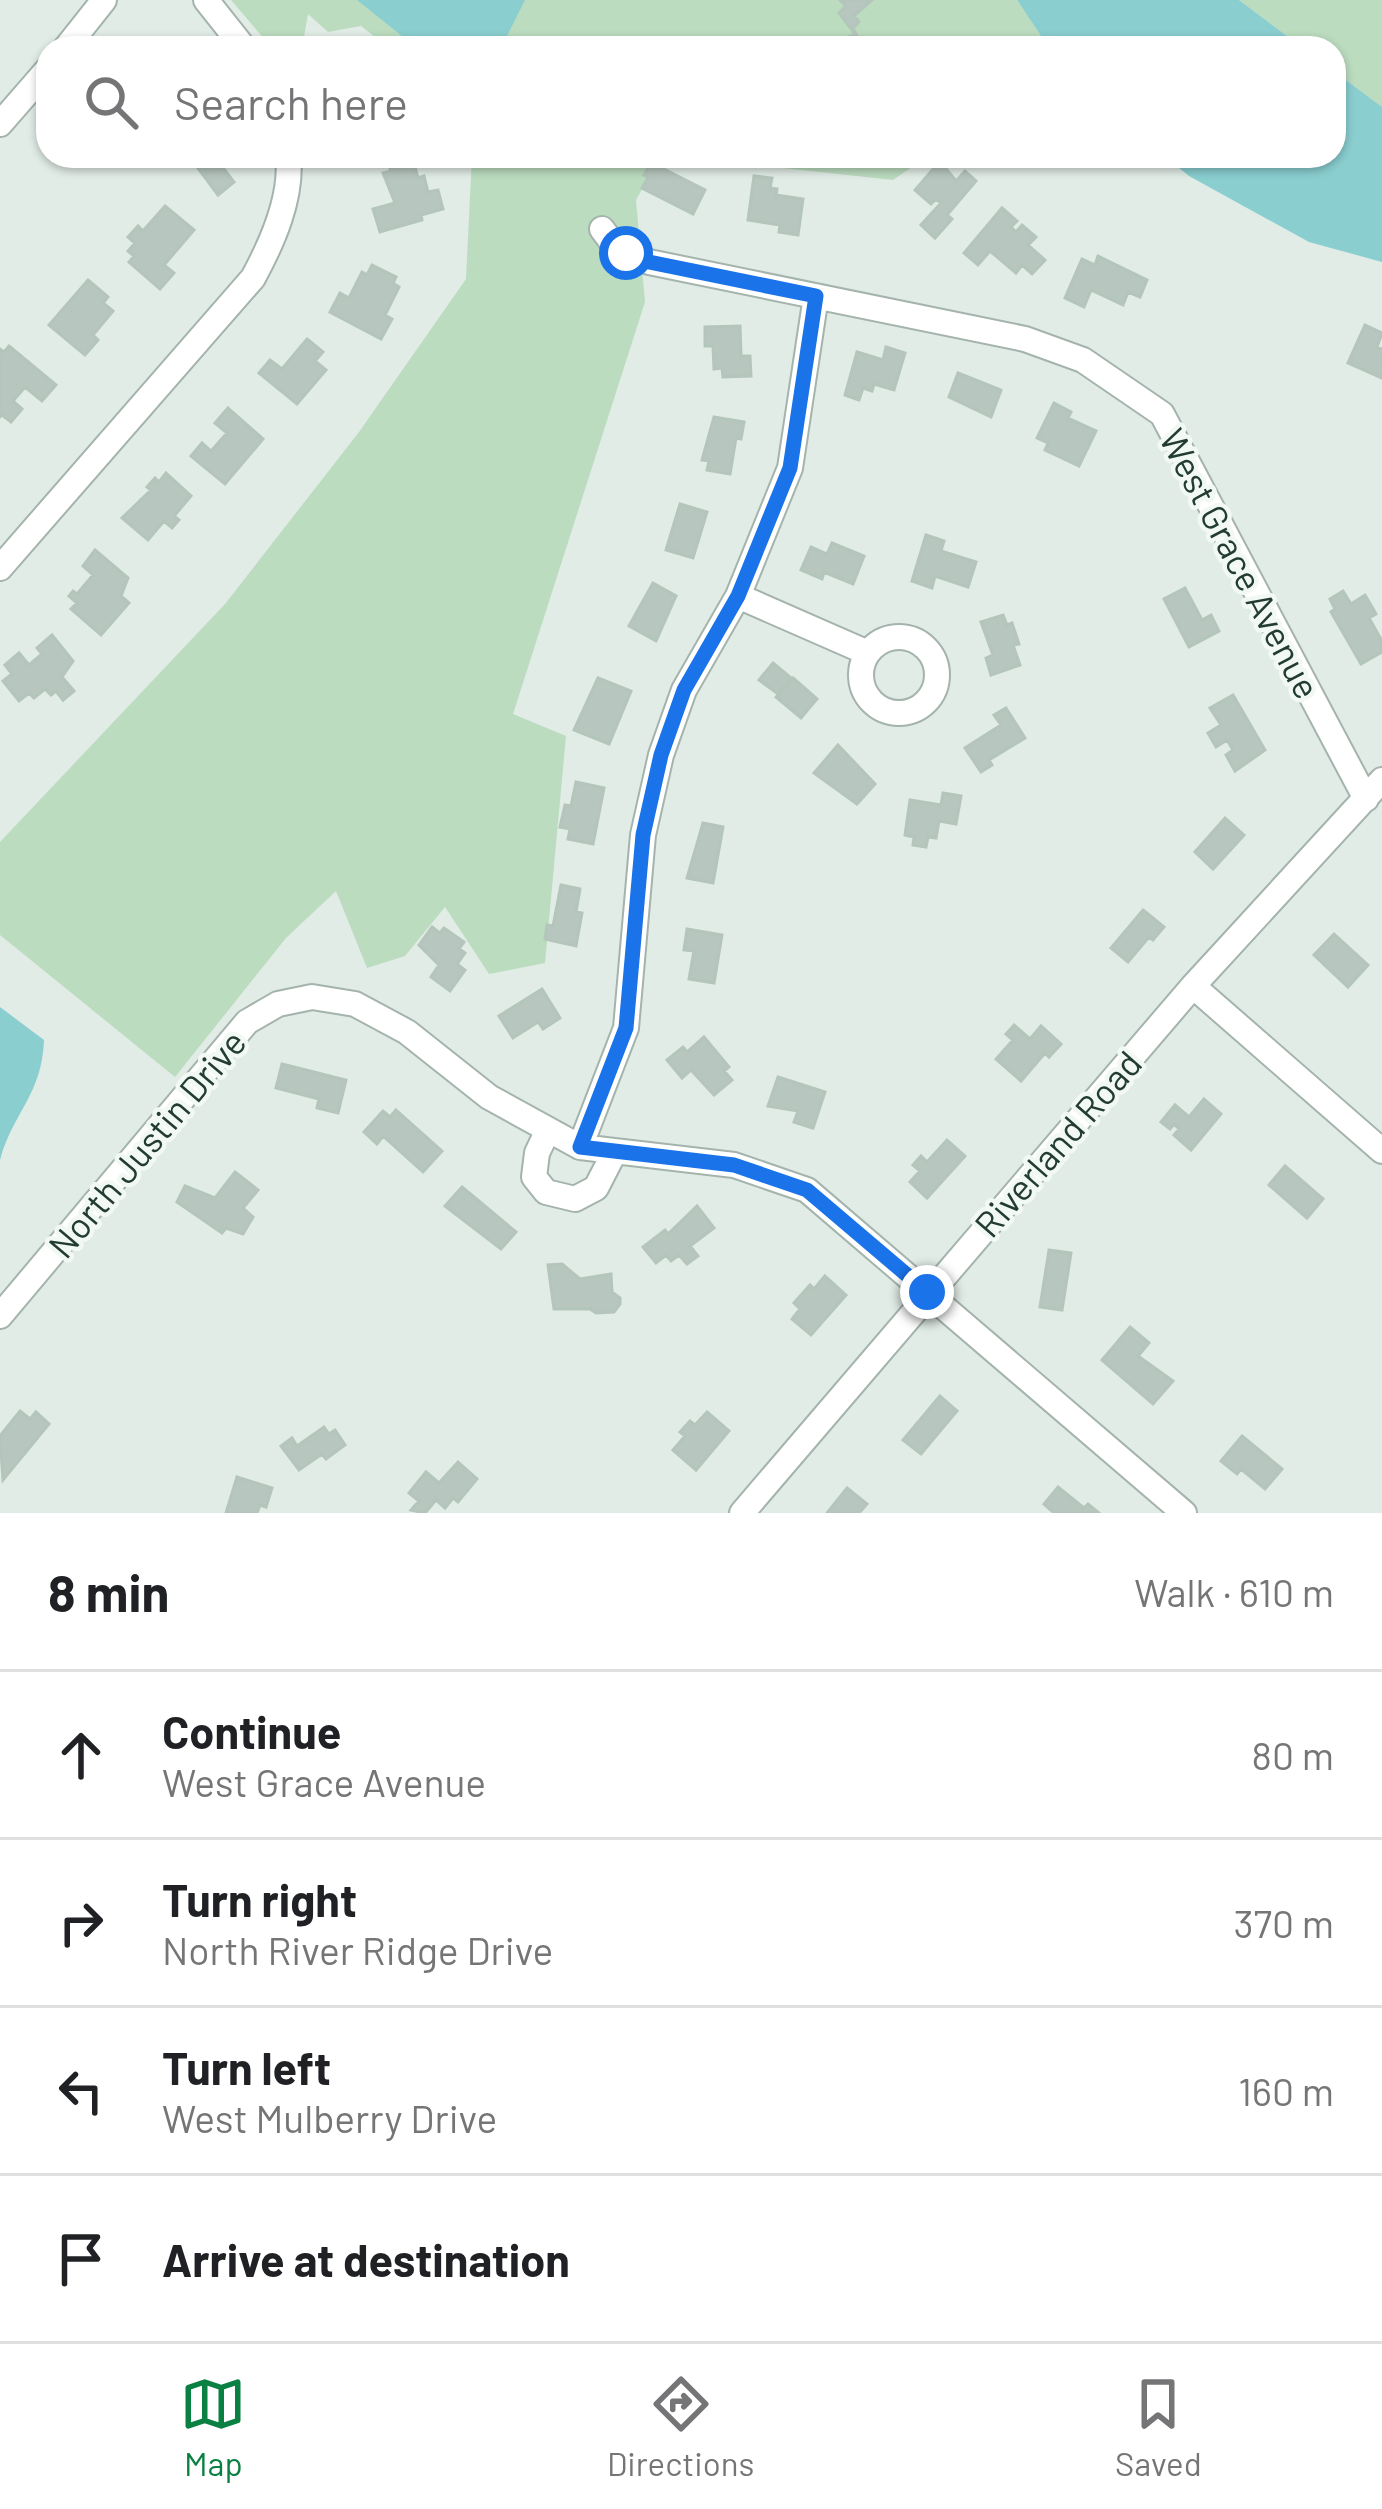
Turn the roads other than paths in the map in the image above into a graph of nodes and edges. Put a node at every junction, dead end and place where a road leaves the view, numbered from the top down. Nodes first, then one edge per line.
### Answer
1 (104, 0) edge
2 (206, 0) edge
3 (76, 36) edge
4 (234, 36) edge
5 (36, 83) edge
6 (0, 124) edge
7 (290, 168) edge
8 (602, 229) dead end
9 (816, 296) junction
10 (0, 568) edge
11 (738, 596) junction
12 (868, 653) dead end
13 (1374, 789) edge
14 (1193, 986) junction
15 (548, 1130) junction
16 (580, 1147) junction
17 (1382, 1150) edge
18 (615, 1151) junction
19 (927, 1292) junction
20 (0, 1316) edge
21 (742, 1513) edge
22 (1184, 1513) edge

1 - 3 street
2 - 4 street
5 - 6 street
7 - 10 street
8 - 9 street, West Grace Avenue
9 - 11 street
9 - 13 street, West Grace Avenue
11 - 12 street
11 - 16 street
13 - 14 street, Riverland Road
14 - 17 street
14 - 19 street, Riverland Road
15 - 16 street
15 - 18 street
15 - 20 street, North Justin Drive
16 - 18 street
18 - 19 street
19 - 21 street, Riverland Road
19 - 22 street

